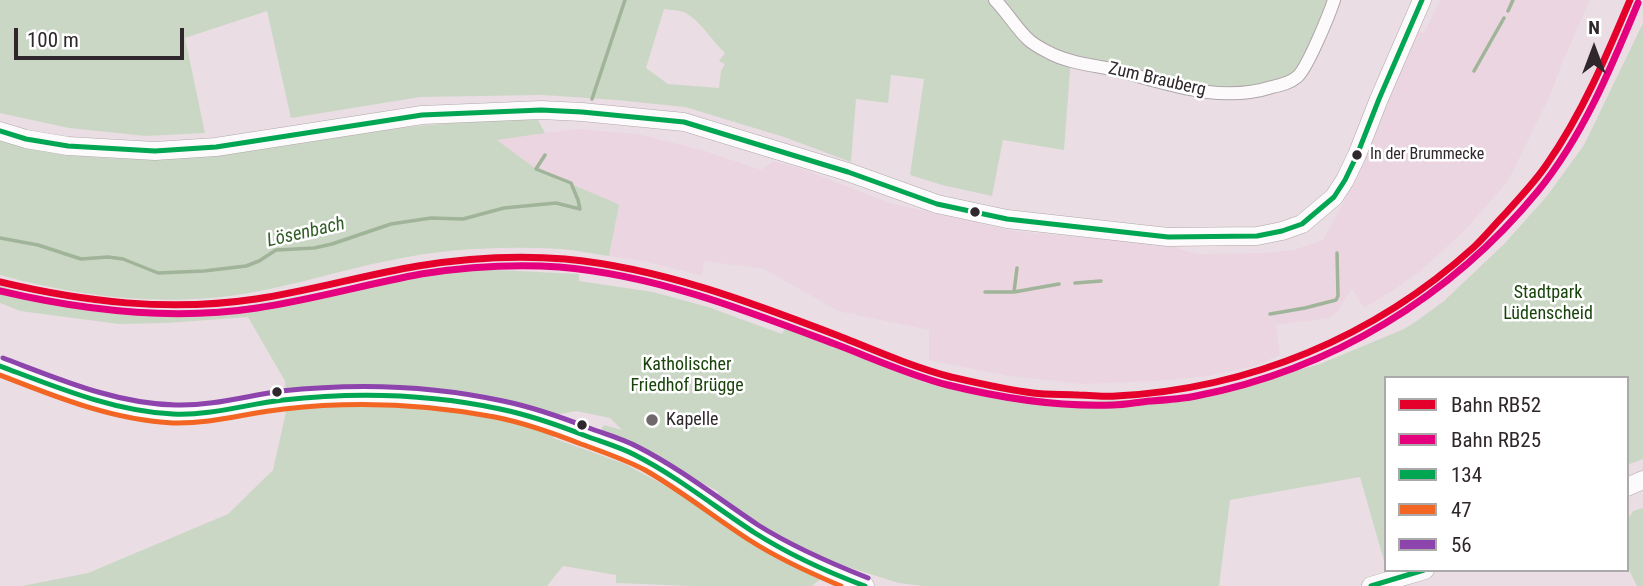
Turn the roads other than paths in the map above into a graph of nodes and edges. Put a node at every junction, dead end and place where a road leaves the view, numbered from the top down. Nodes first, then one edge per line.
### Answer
1 (995, 0) edge
2 (1334, 0) edge
3 (1422, 0) edge
4 (0, 131) edge
5 (0, 366) edge
6 (1417, 572) edge
7 (865, 586) edge
8 (1371, 586) edge

1 - 2 street, Zum Brauberg
3 - 4 main road
5 - 7 main road
6 - 8 main road

